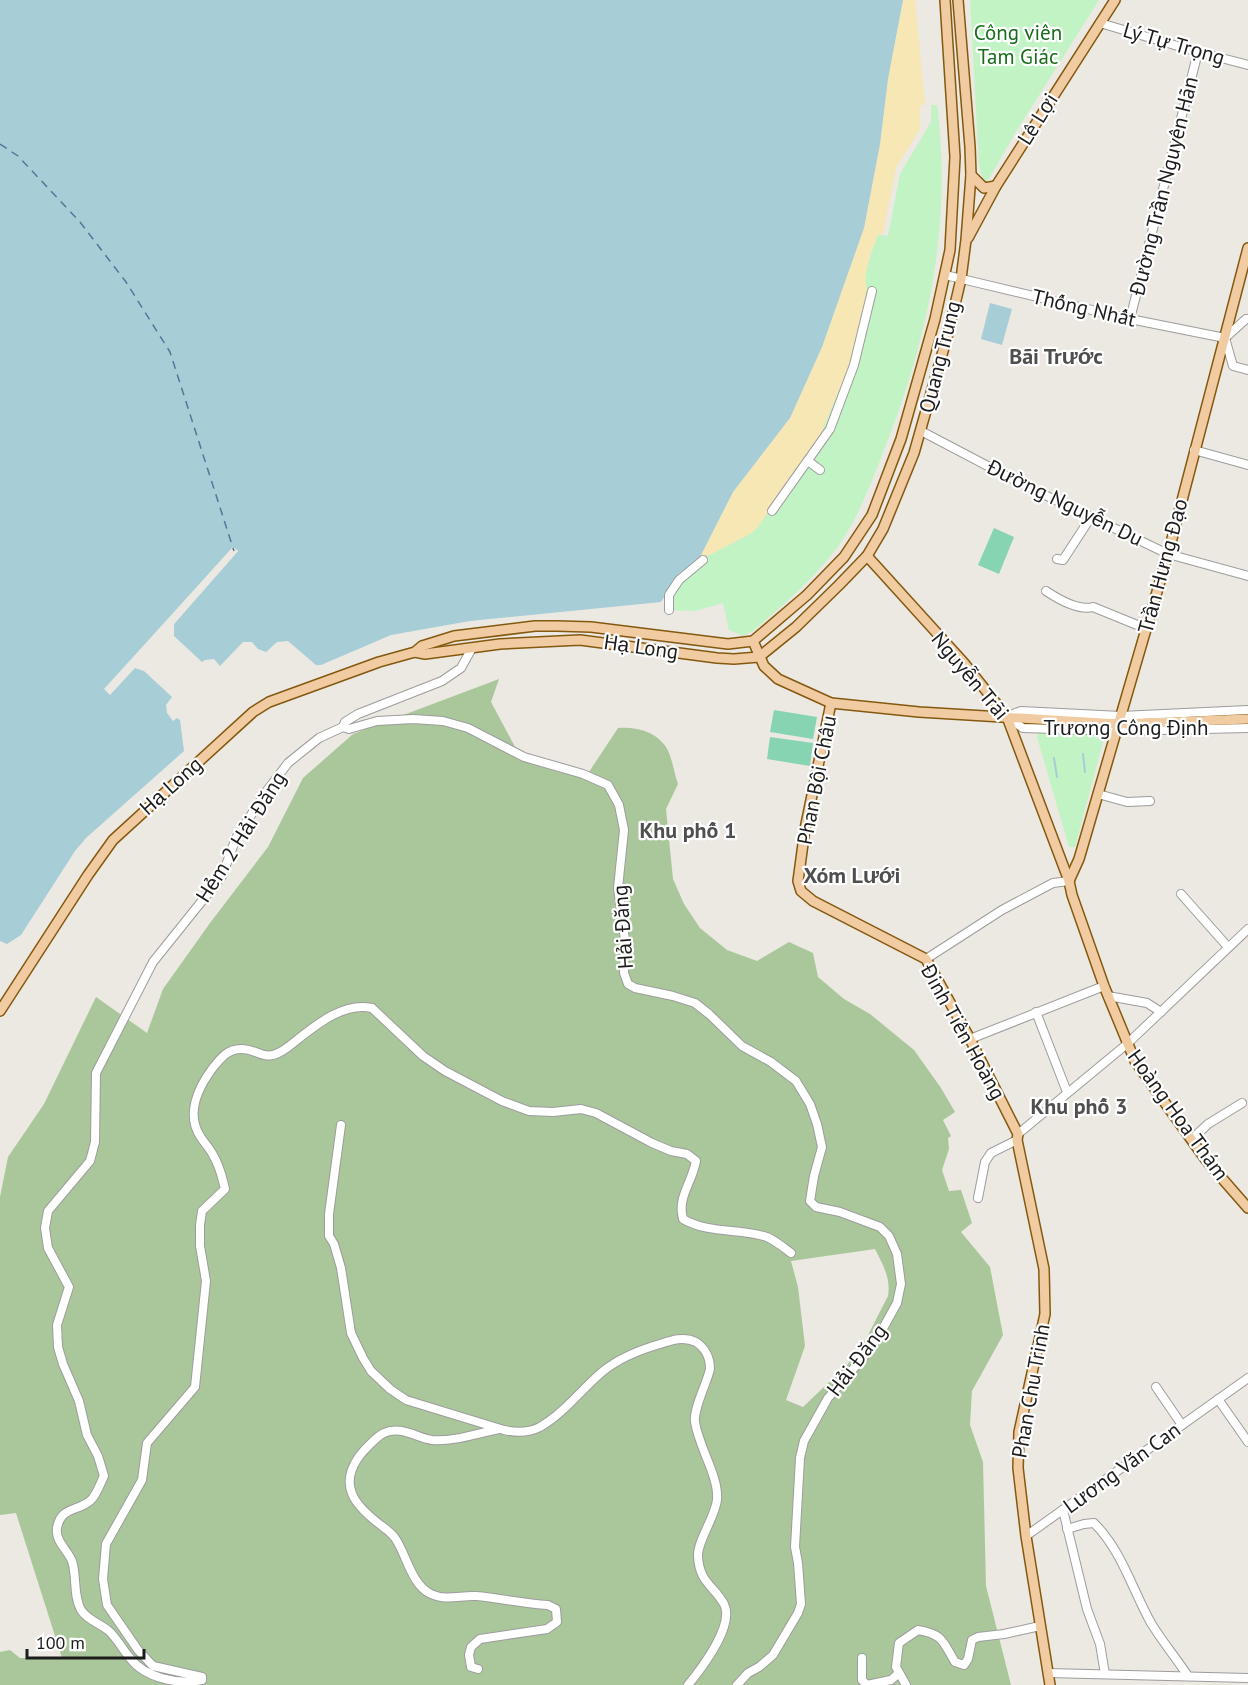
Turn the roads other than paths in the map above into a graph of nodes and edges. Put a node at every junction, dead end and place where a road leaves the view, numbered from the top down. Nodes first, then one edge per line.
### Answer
1 (945, 0) edge
2 (958, 0) edge
3 (1115, 0) edge
4 (1100, 23) junction
5 (1198, 52) junction
6 (1248, 65) edge
7 (971, 175) junction
8 (996, 186) junction
9 (966, 240) junction
10 (1248, 248) edge
11 (945, 275) junction
12 (961, 279) junction
13 (872, 291) dead end
14 (1130, 319) junction
15 (1248, 319) edge
16 (1225, 338) junction
17 (1248, 370) edge
18 (921, 431) junction
19 (1194, 450) junction
20 (808, 461) junction
21 (1248, 465) edge
22 (820, 470) dead end
23 (772, 511) dead end
24 (1092, 517) junction
25 (1168, 554) junction
26 (867, 556) junction
27 (1057, 559) dead end
28 (703, 560) dead end
29 (1248, 576) edge
30 (1046, 591) dead end
31 (669, 610) dead end
32 (579, 627) junction
33 (1147, 629) junction
34 (471, 634) junction
35 (580, 640) junction
36 (753, 641) junction
37 (472, 648) junction
38 (415, 652) junction
39 (759, 657) junction
40 (831, 703) junction
41 (1248, 710) edge
42 (1007, 717) junction
43 (1242, 721) edge
44 (1118, 723) junction
45 (343, 728) junction
46 (1098, 794) junction
47 (1150, 801) dead end
48 (1069, 881) junction
49 (801, 891) joint
50 (1181, 894) dead end
51 (1248, 929) edge
52 (1228, 947) junction
53 (926, 959) junction
54 (1104, 986) junction
55 (1108, 996) junction
56 (0, 1011) edge
57 (1036, 1012) junction
58 (1161, 1012) junction
59 (970, 1039) junction
60 (1127, 1044) junction
61 (1067, 1092) junction
62 (1242, 1103) dead end
63 (341, 1125) dead end
64 (1018, 1137) junction
65 (1192, 1139) junction
66 (978, 1198) dead end
67 (1248, 1208) edge
68 (791, 1253) dead end
69 (1248, 1378) edge
70 (1156, 1387) dead end
71 (1218, 1399) junction
72 (1182, 1425) junction
73 (501, 1429) junction
74 (1248, 1442) edge
75 (1063, 1510) junction
76 (1067, 1529) junction
77 (1026, 1536) junction
78 (1040, 1626) junction
79 (862, 1658) dead end
80 (478, 1669) dead end
81 (899, 1673) junction
82 (1048, 1673) junction
83 (1105, 1674) junction
84 (1188, 1676) junction
85 (1248, 1678) edge
86 (688, 1685) edge
87 (737, 1685) edge
88 (867, 1685) edge
89 (906, 1685) edge
90 (1050, 1685) edge

1 - 11 main road, Quang Trung
2 - 7 main road, Quang Trung
3 - 4 main road, Lê Lợi
4 - 5 street, Lý Tự Trọng
4 - 8 main road, Lê Lợi
5 - 6 street, Lý Tự Trọng
5 - 14 street, Đường Trần Nguyên Hãn
7 - 8 main road
7 - 9 main road, Quang Trung
8 - 9 main road, Lê Lợi
9 - 12 main road, Quang Trung
10 - 16 main road, Trần Hưng Đạo
11 - 12 street, Thống Nhất
11 - 36 main road, Quang Trung
12 - 14 street, Thống Nhất
12 - 18 main road, Quang Trung
13 - 20 street
14 - 16 street, Thống Nhất
15 - 16 street
16 - 17 street
16 - 19 main road, Trần Hưng Đạo
18 - 24 street, Đường Nguyễn Du
18 - 26 main road, Quang Trung
19 - 21 street
19 - 25 main road, Trần Hưng Đạo
20 - 22 street
20 - 23 street
24 - 25 street, Đường Nguyễn Du
24 - 27 street
25 - 29 street, Đường Nguyễn Du
25 - 33 main road, Trần Hưng Đạo
26 - 39 main road, Quang Trung
26 - 42 main road, Nguyễn Trãi
28 - 31 street
30 - 33 street
32 - 34 main road, Hạ Long
32 - 35 main road
32 - 36 main road, Hạ Long
33 - 44 main road, Trần Hưng Đạo
34 - 37 main road
34 - 38 main road, Hạ Long
35 - 37 main road, Hạ Long
35 - 39 main road, Hạ Long
36 - 39 main road, Trương Công Định
37 - 38 main road, Hạ Long
37 - 45 street
38 - 56 main road, Hạ Long
39 - 40 main road, Trương Công Định
40 - 42 main road, Trương Công Định
40 - 49 main road, Phan Bội Châu
41 - 43 street, Trương Công Định
42 - 44 main road, Trương Công Định
42 - 48 main road, Nguyễn Trãi
43 - 44 main road, Trương Công Định
44 - 46 main road, Trần Hưng Đạo
45 - 68 street, Hẻm 2 Hải Đăng
45 - 87 street, Hải Đăng
46 - 47 street
46 - 48 main road, Trần Hưng Đạo
48 - 53 street
48 - 54 main road, Hoàng Hoa Thám
49 - 53 main road, Đinh Tiên Hoàng
50 - 52 street
51 - 52 street
52 - 58 street
53 - 59 main road, Đinh Tiên Hoàng
54 - 55 main road, Hoàng Hoa Thám
54 - 57 street
55 - 58 street
55 - 60 main road, Hoàng Hoa Thám
57 - 59 street
57 - 61 street
58 - 60 street
59 - 64 main road, Đinh Tiên Hoàng
60 - 61 street
60 - 65 main road, Hoàng Hoa Thám
61 - 64 street
62 - 65 street
63 - 73 street
64 - 66 street
64 - 77 main road, Phan Chu Trinh
65 - 67 main road, Hoàng Hoa Thám
69 - 71 street, Lương Văn Can
70 - 72 street
71 - 72 street, Lương Văn Can
71 - 74 street
72 - 75 street, Lương Văn Can
73 - 80 street
73 - 86 street
75 - 76 street
75 - 77 street, Lương Văn Can
76 - 83 street
76 - 84 street
77 - 78 main road, Phan Chu Trinh
78 - 81 street
78 - 82 main road, Phan Chu Trinh
79 - 88 street
81 - 88 street
81 - 89 street
82 - 83 street
82 - 90 main road, Phan Chu Trinh
83 - 84 street
84 - 85 street

